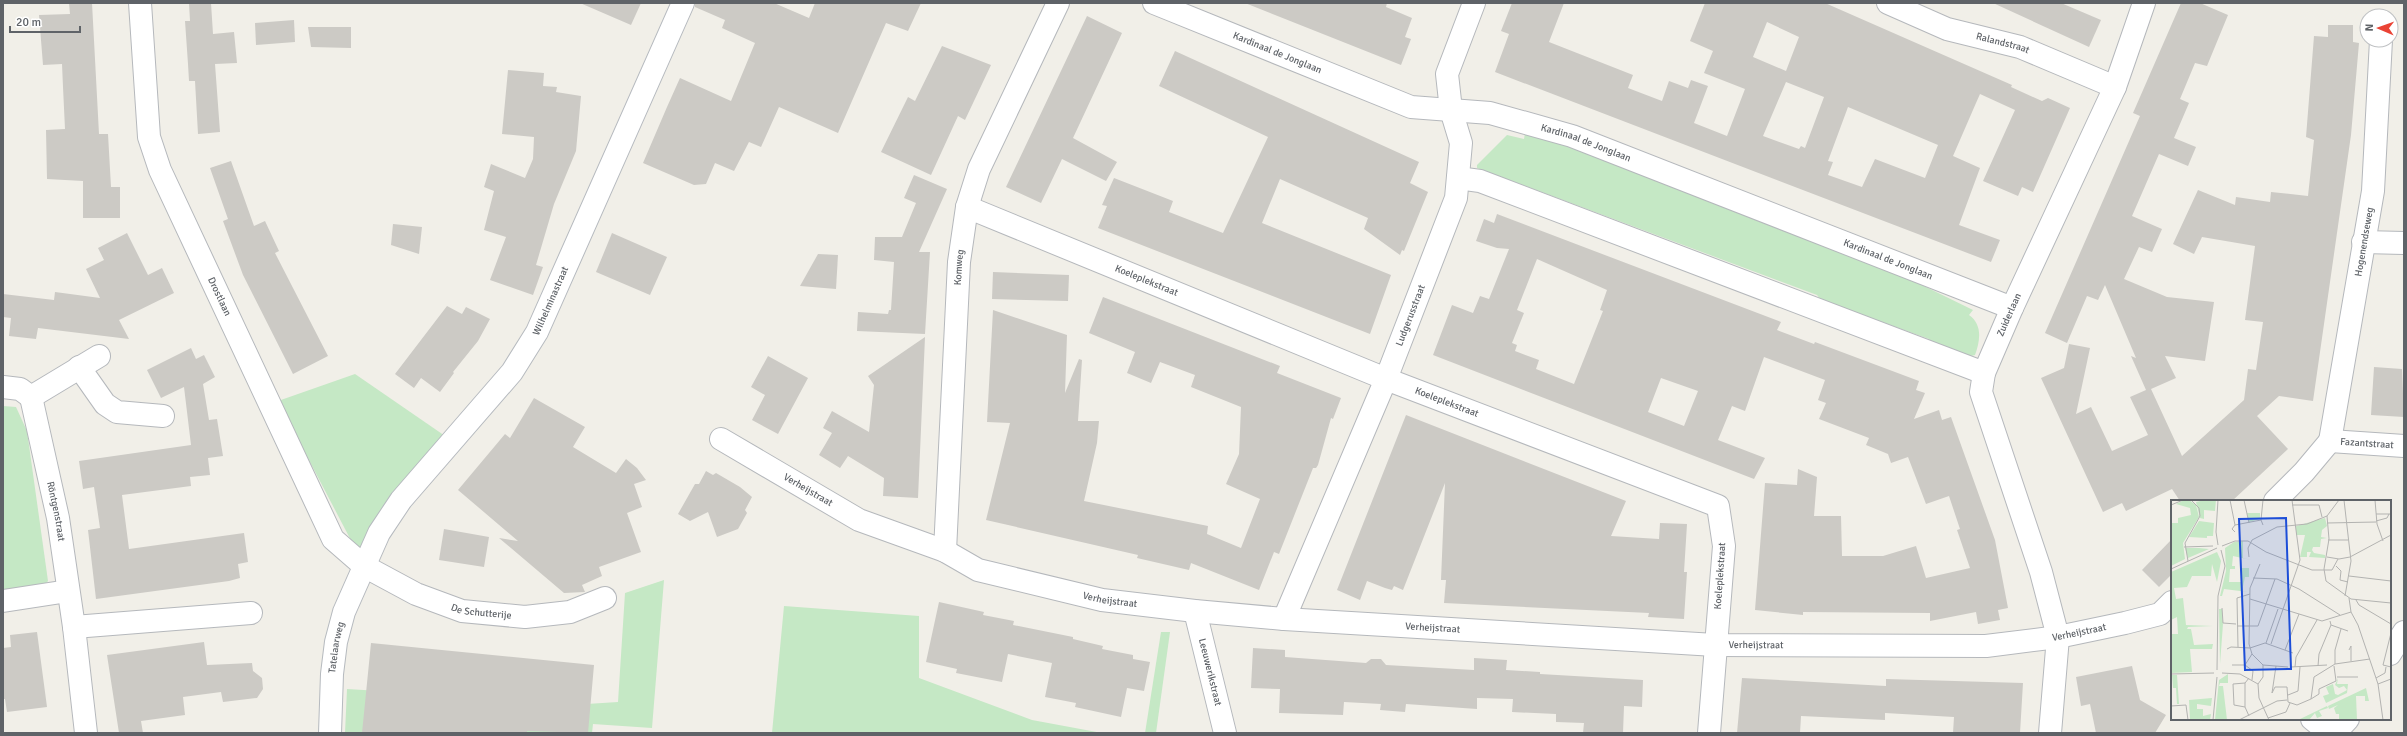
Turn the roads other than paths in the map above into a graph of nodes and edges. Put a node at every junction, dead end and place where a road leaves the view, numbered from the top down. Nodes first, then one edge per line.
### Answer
1 (140, 3) edge
2 (683, 3) edge
3 (1058, 3) edge
4 (1154, 3) edge
5 (1474, 3) edge
6 (1888, 3) edge
7 (2144, 3) edge
8 (2381, 48) edge
9 (2115, 87) junction
10 (1451, 110) junction
11 (1458, 178) junction
12 (967, 207) junction
13 (2363, 242) junction
14 (2404, 243) edge
15 (2012, 308) junction
16 (99, 356) dead end
17 (79, 367) junction
18 (1984, 373) junction
19 (1386, 378) junction
20 (3, 387) edge
21 (31, 397) junction
22 (163, 416) dead end
23 (721, 439) dead end
24 (2330, 441) junction
25 (2404, 446) edge
26 (2276, 500) edge
27 (944, 551) junction
28 (364, 566) junction
29 (68, 591) junction
30 (605, 598) dead end
31 (3, 601) edge
32 (1195, 611) junction
33 (251, 613) dead end
34 (2168, 613) edge
35 (1284, 619) junction
36 (74, 627) junction
37 (2404, 632) edge
38 (2058, 638) junction
39 (1715, 645) junction
40 (2391, 652) edge
41 (2313, 720) edge
42 (2347, 720) edge
43 (86, 733) edge
44 (330, 733) edge
45 (1225, 733) edge
46 (1709, 733) edge
47 (2050, 733) edge
48 (2329, 733) edge
49 (2335, 733) edge

1 - 28 street, Drostlaan
2 - 28 street, Wilhelminastraat
3 - 12 street, Komweg
4 - 10 street, Kardinaal de Jonglaan
5 - 10 street, Ludgerusstraat
6 - 9 street, Ralandstraat
7 - 9 street, Zuiderlaan
8 - 13 street, Hogenendseweg
9 - 15 street, Zuiderlaan
10 - 11 street, Ludgerusstraat
10 - 15 street, Kardinaal de Jonglaan
11 - 18 street
11 - 19 street, Ludgerusstraat
12 - 19 street, Koeleplekstraat
12 - 27 street, Komweg
13 - 14 street
13 - 24 street, Hogenendseweg
15 - 18 street, Zuiderlaan
16 - 17 street
17 - 21 street
17 - 22 street
18 - 38 street, Zuiderlaan
19 - 35 street, Ludgerusstraat
19 - 39 street, Koeleplekstraat
20 - 21 street
21 - 29 street, Röntgenstraat
23 - 27 street, Verheijstraat
24 - 25 street, Fazantstraat
24 - 26 street
27 - 32 street, Verheijstraat
28 - 30 street, De Schutterije
28 - 44 street, Tatelaarweg
29 - 31 street
29 - 36 street, Röntgenstraat
32 - 35 street, Verheijstraat
32 - 45 street, Leeuwerikstraat
33 - 36 street
34 - 38 street, Verheijstraat
35 - 39 street, Verheijstraat
36 - 43 street, Röntgenstraat
37 - 40 street
38 - 39 street, Verheijstraat
38 - 47 street, Zuiderlaan
39 - 46 street, Koeleplekstraat
41 - 48 street
42 - 49 street

